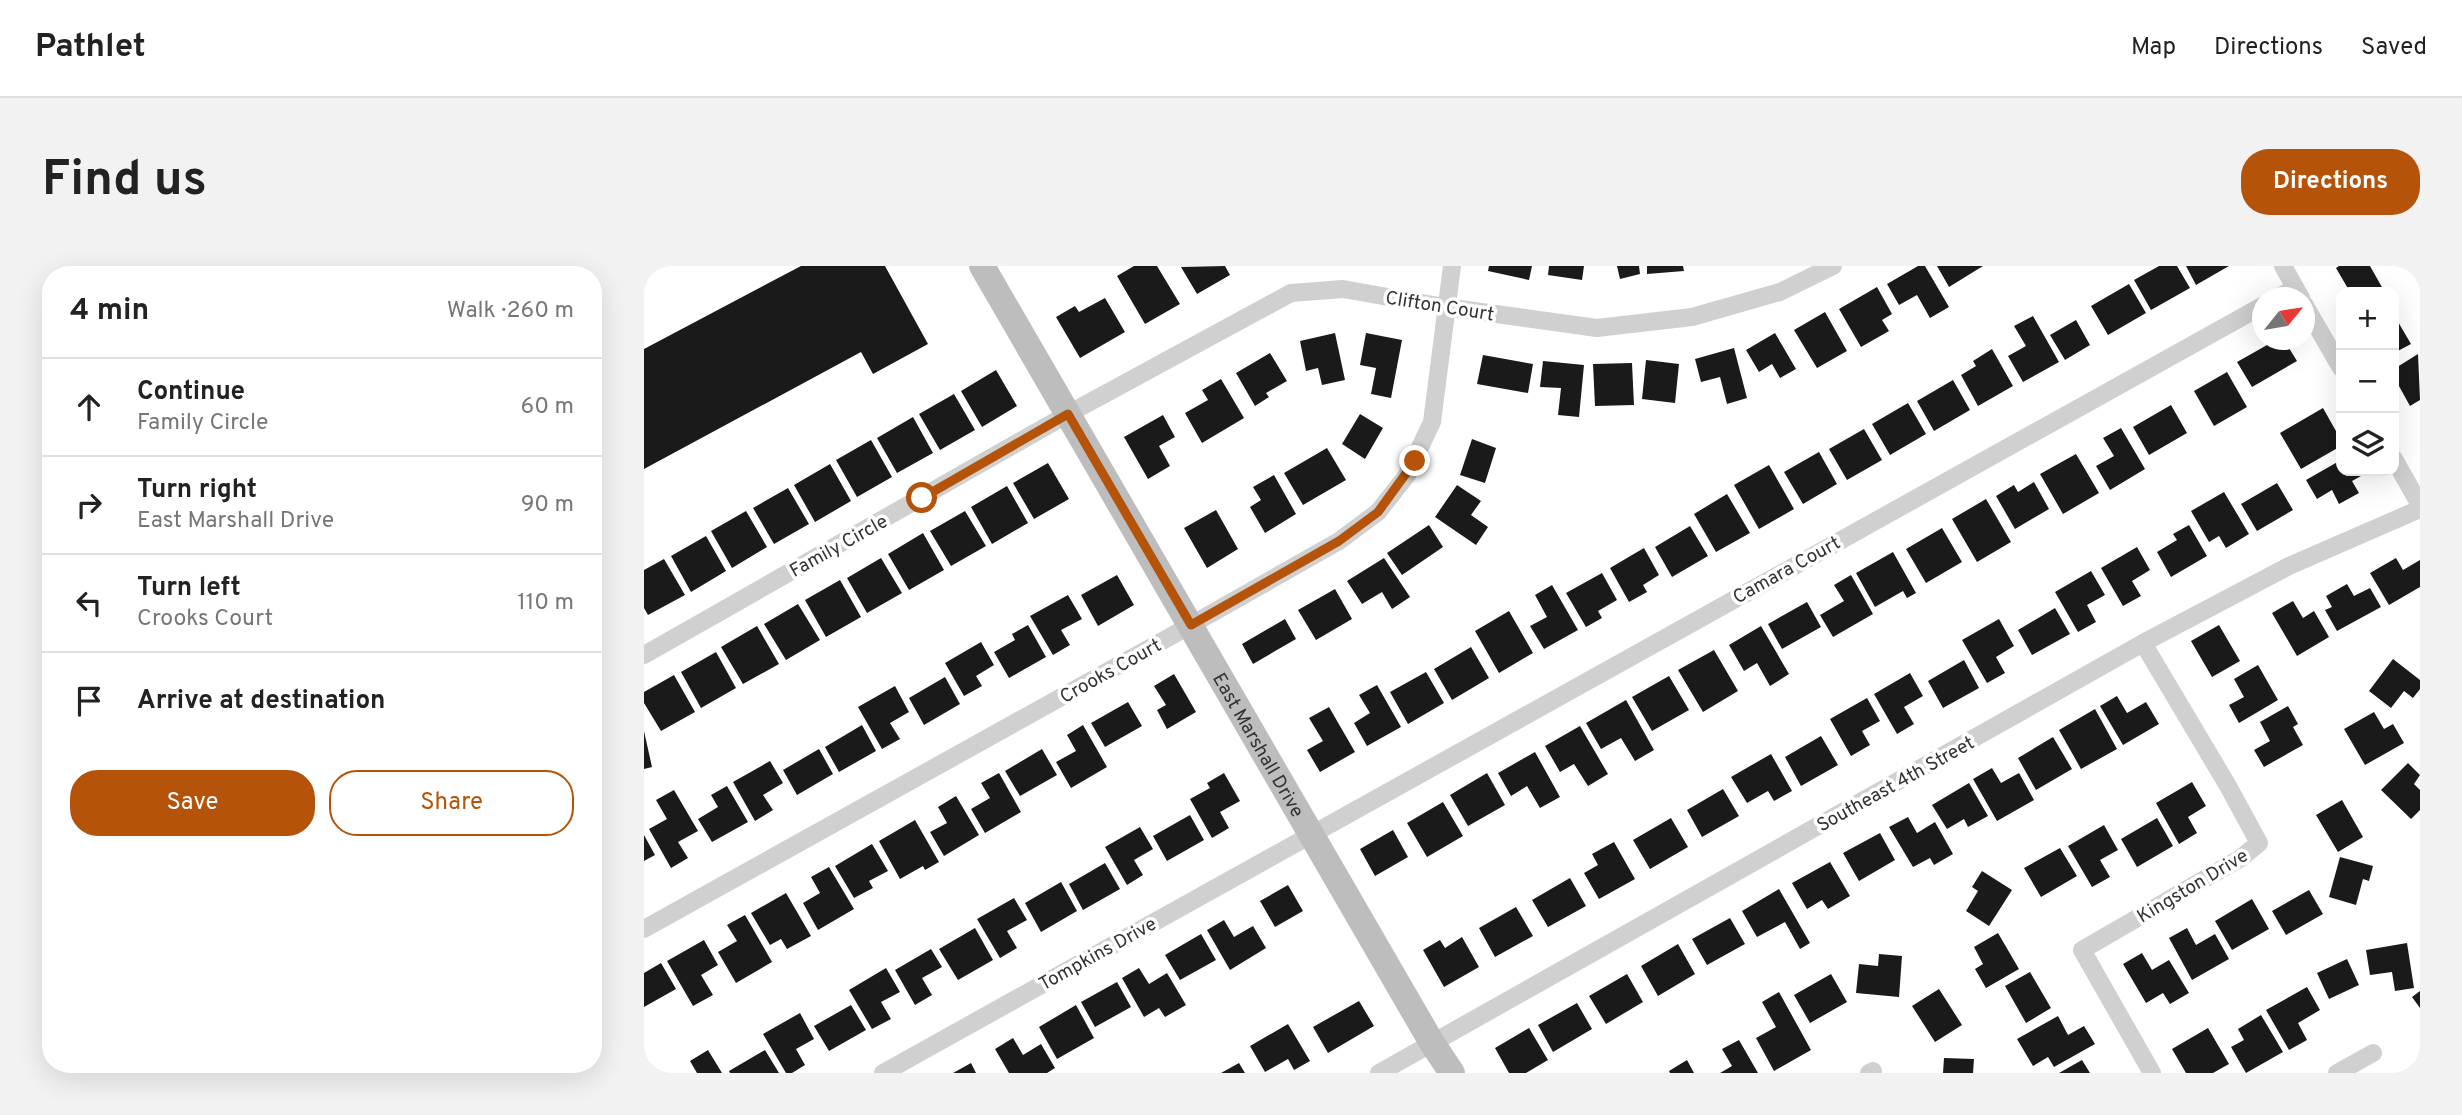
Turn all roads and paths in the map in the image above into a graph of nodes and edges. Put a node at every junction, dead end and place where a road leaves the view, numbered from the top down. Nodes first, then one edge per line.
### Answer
1 (982, 266) edge
2 (1452, 266) edge
3 (1833, 266) edge
4 (2283, 266) edge
5 (2295, 287) edge
6 (1445, 307) junction
7 (2252, 312) edge
8 (2315, 322) edge
9 (2336, 359) edge
10 (1068, 414) junction
11 (2399, 468) edge
12 (2420, 507) edge
13 (1191, 625) junction
14 (2143, 643) junction
15 (644, 655) edge
16 (1311, 834) junction
17 (644, 929) edge
18 (1432, 1043) junction
19 (2373, 1053) dead end
20 (883, 1073) edge
21 (1379, 1073) edge
22 (1452, 1073) edge
23 (2152, 1073) edge
24 (2337, 1073) edge

1 - 10 main road, East Marshall Drive
2 - 6 street, Crooks Court
3 - 6 street, Clifton Court
4 - 5 street
6 - 10 street, Clifton Court
6 - 13 street, Crooks Court
7 - 16 street, Camara Court
8 - 9 street
10 - 13 main road, East Marshall Drive
10 - 15 street, Family Circle
11 - 12 street
12 - 14 street, Southeast 4th Street
13 - 16 main road, East Marshall Drive
13 - 17 street, Crooks Court
14 - 18 street, Southeast 4th Street
14 - 23 street, Kingston Drive
16 - 18 main road, East Marshall Drive
16 - 20 street, Tompkins Drive
18 - 21 street, Southeast 4th Street
18 - 22 main road, East Marshall Drive
19 - 24 street

